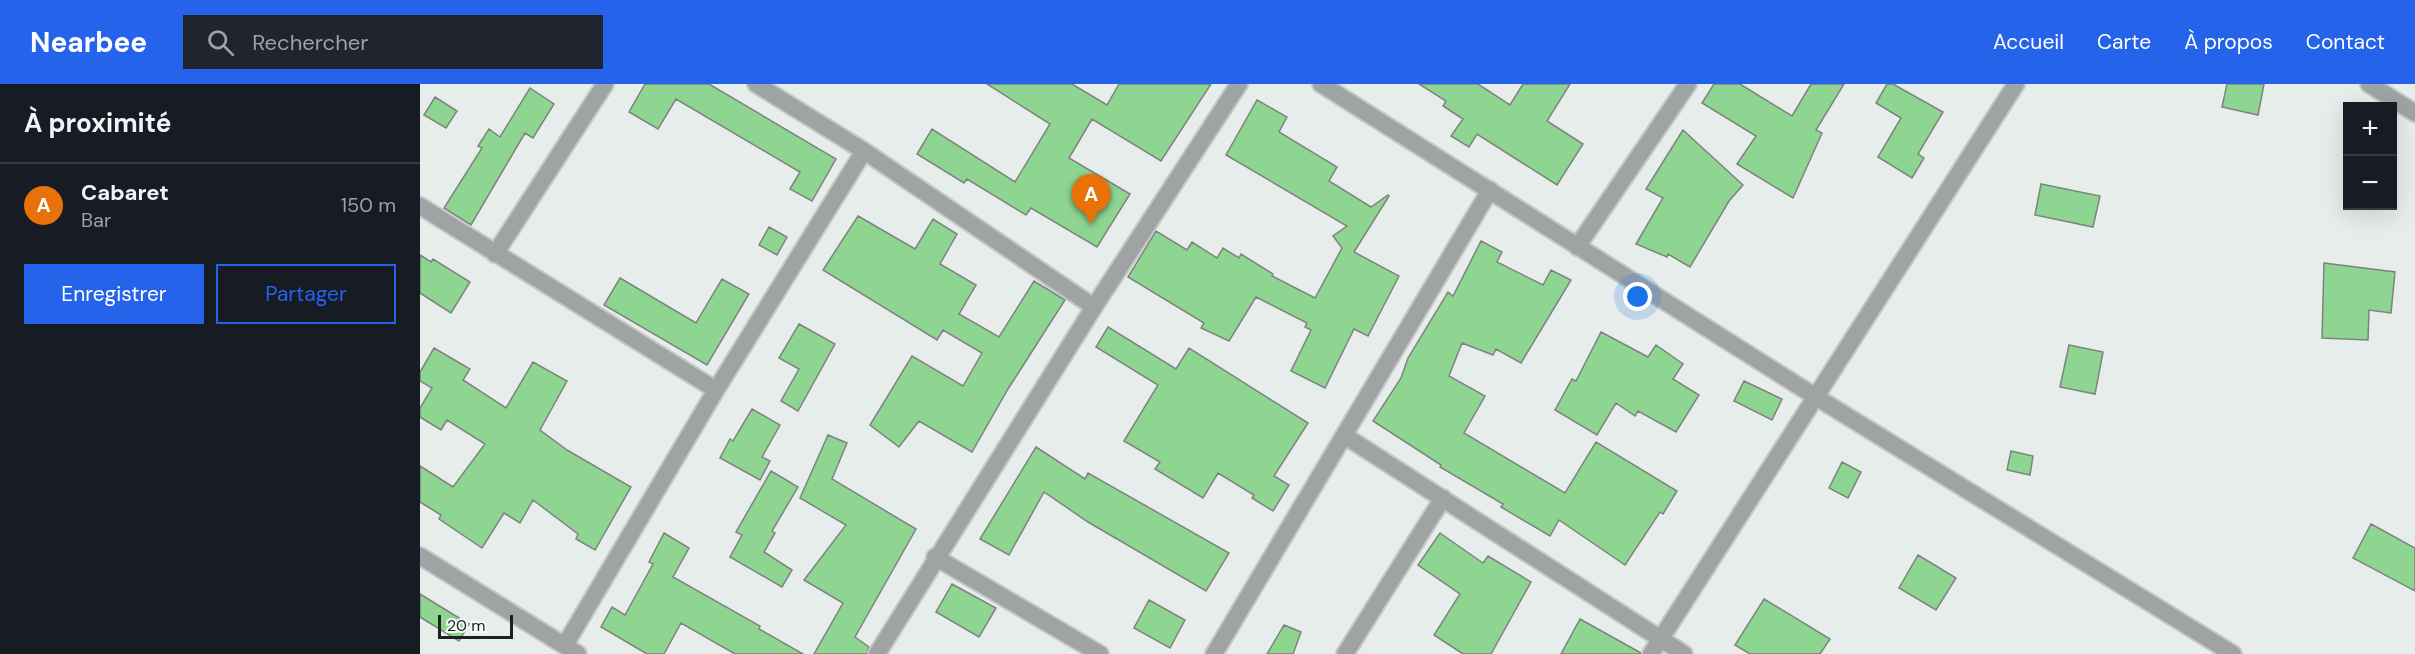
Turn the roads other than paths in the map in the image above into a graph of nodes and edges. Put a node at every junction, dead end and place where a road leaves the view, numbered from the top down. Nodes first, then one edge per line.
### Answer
1 (604, 84) edge
2 (756, 84) edge
3 (1239, 84) edge
4 (1321, 84) edge
5 (1688, 84) edge
6 (2016, 84) edge
7 (2369, 84) edge
8 (2415, 113) edge
9 (864, 152) junction
10 (1490, 190) junction
11 (420, 206) edge
12 (1578, 247) junction
13 (495, 254) junction
14 (1094, 307) junction
15 (716, 390) junction
16 (1816, 397) junction
17 (1345, 436) junction
18 (1443, 498) junction
19 (420, 556) edge
20 (935, 557) junction
21 (1661, 639) junction
22 (571, 650) edge
23 (877, 654) edge
24 (1100, 654) edge
25 (1214, 654) edge
26 (1345, 654) edge
27 (1651, 654) edge
28 (1684, 654) edge
29 (2233, 654) edge

1 - 13 street
2 - 9 street
3 - 14 street
4 - 10 street
5 - 12 street
6 - 16 street
7 - 8 street
9 - 14 street
9 - 15 street
10 - 12 street
10 - 17 street
11 - 13 street
12 - 16 street
13 - 15 street
14 - 20 street
15 - 22 street
16 - 21 street
16 - 29 street
17 - 18 street
17 - 25 street
18 - 21 street
18 - 26 street
19 - 22 street
20 - 23 street
20 - 24 street
21 - 27 street
21 - 28 street

